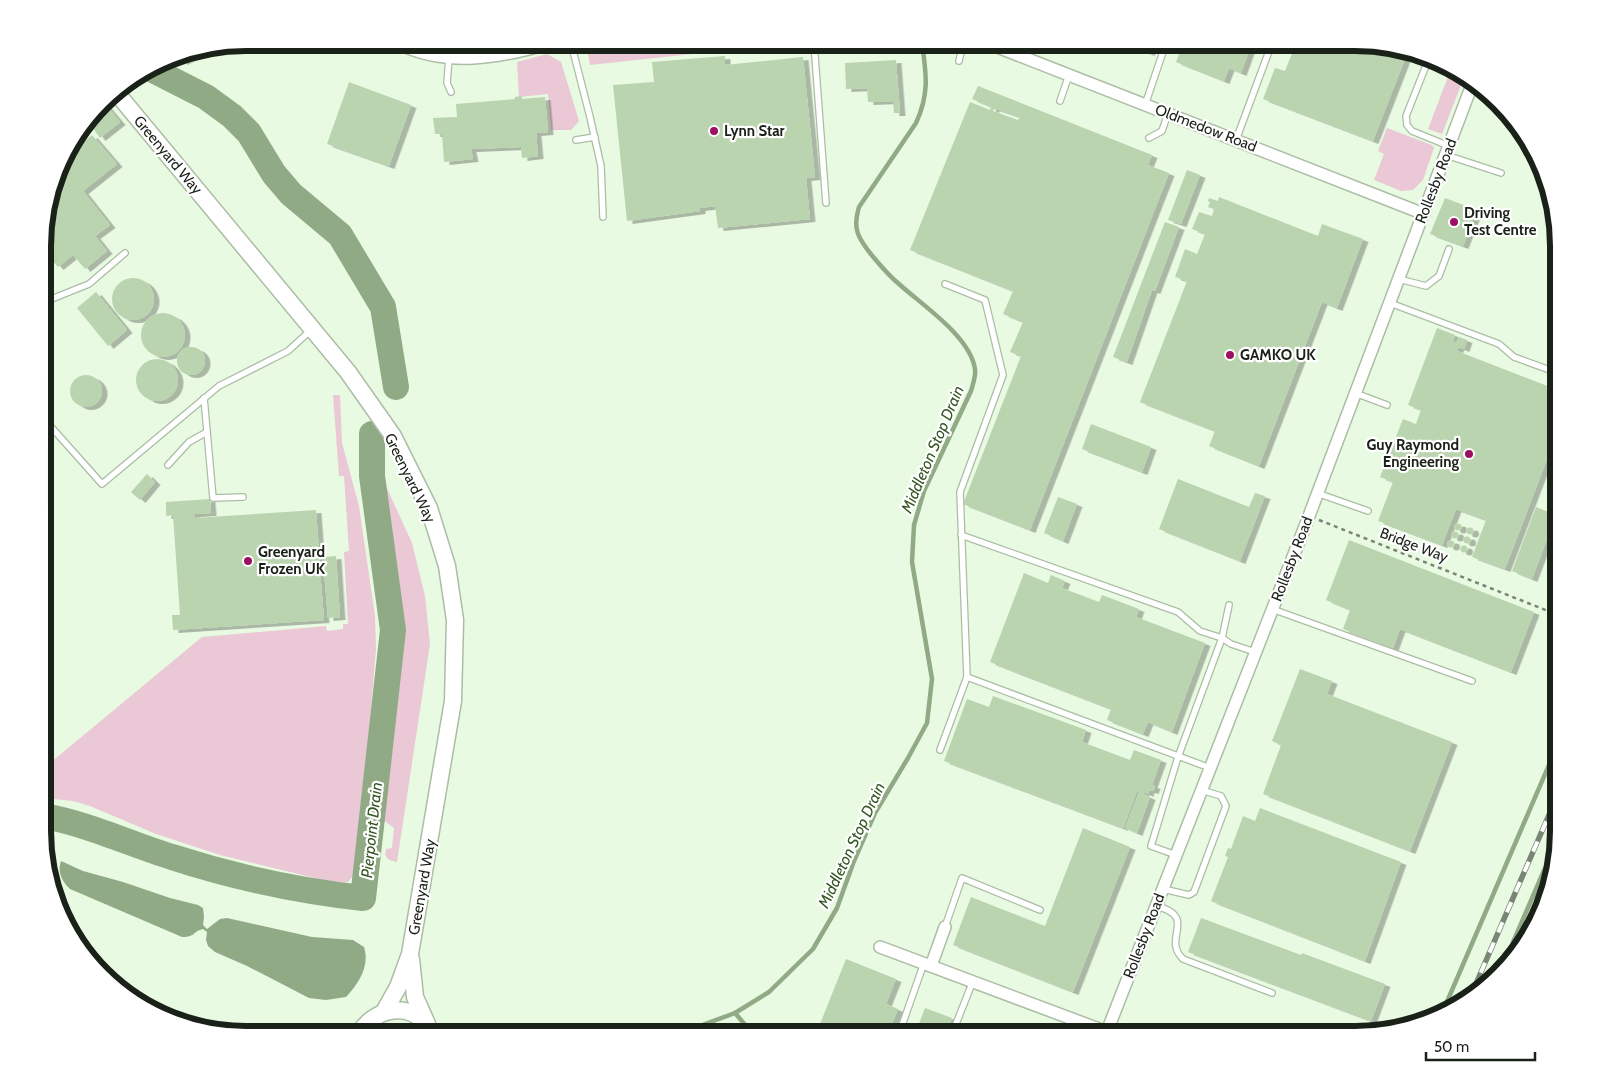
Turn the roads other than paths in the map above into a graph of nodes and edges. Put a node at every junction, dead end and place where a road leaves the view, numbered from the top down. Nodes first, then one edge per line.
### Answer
1 (417, 51) edge
2 (513, 51) edge
3 (573, 51) edge
4 (815, 51) edge
5 (961, 51) edge
6 (1010, 51) edge
7 (1163, 51) edge
8 (1269, 51) edge
9 (450, 58) junction
10 (959, 61) dead end
11 (1426, 65) edge
12 (1069, 75) junction
13 (1470, 90) edge
14 (451, 92) dead end
15 (121, 98) edge
16 (1060, 101) dead end
17 (1145, 105) junction
18 (1168, 113) junction
19 (595, 137) junction
20 (1148, 138) dead end
21 (576, 140) dead end
22 (1236, 140) junction
23 (1448, 150) junction
24 (1501, 173) dead end
25 (826, 203) dead end
26 (1424, 214) junction
27 (603, 217) dead end
28 (1449, 249) dead end
29 (125, 253) dead end
30 (1399, 279) junction
31 (944, 284) dead end
32 (51, 299) edge
33 (1390, 303) junction
34 (312, 330) junction
35 (1550, 370) edge
36 (1355, 393) junction
37 (204, 398) junction
38 (1387, 405) dead end
39 (51, 427) edge
40 (207, 432) junction
41 (168, 466) dead end
42 (1317, 493) junction
43 (243, 497) dead end
44 (1368, 511) dead end
45 (961, 535) junction
46 (1229, 605) dead end
47 (1272, 609) junction
48 (1222, 638) junction
49 (1255, 652) junction
50 (967, 677) junction
51 (1472, 681) dead end
52 (940, 750) dead end
53 (1178, 757) junction
54 (1210, 768) junction
55 (1201, 790) junction
56 (1176, 855) junction
57 (1163, 888) junction
58 (1156, 906) junction
59 (1040, 910) dead end
60 (945, 927) joint
61 (880, 947) dead end
62 (410, 954) junction
63 (927, 964) junction
64 (972, 981) junction
65 (1272, 993) dead end
66 (384, 1012) junction
67 (364, 1026) edge
68 (426, 1026) edge
69 (427, 1026) edge
70 (901, 1026) edge
71 (955, 1026) edge
72 (1088, 1026) edge
73 (1109, 1026) edge

1 - 9 street
2 - 9 street
3 - 19 lane
4 - 25 lane
5 - 10 lane
6 - 12 street, Oldmedow Road
7 - 17 lane
8 - 22 lane
9 - 14 lane
11 - 23 lane
12 - 16 lane
12 - 17 street, Oldmedow Road
13 - 23 street, Rollesby Road
15 - 34 street, Greenyard Way
17 - 18 street, Oldmedow Road
18 - 20 lane
18 - 22 street, Oldmedow Road
19 - 21 lane
19 - 27 lane
22 - 26 street, Oldmedow Road
23 - 24 lane
23 - 26 street, Rollesby Road
26 - 30 street, Rollesby Road
28 - 30 lane
29 - 32 lane
30 - 33 street, Rollesby Road
31 - 45 lane
33 - 35 lane
33 - 36 street, Rollesby Road
34 - 37 lane
34 - 62 street, Greenyard Way
36 - 38 lane
36 - 42 street, Rollesby Road
37 - 39 lane
37 - 40 lane
40 - 41 lane
40 - 43 lane
42 - 44 lane
42 - 47 street, Rollesby Road
45 - 48 lane
45 - 50 lane
46 - 48 lane
47 - 49 street, Rollesby Road
47 - 51 lane
48 - 49 lane
48 - 53 lane
49 - 54 street, Rollesby Road
50 - 52 lane
50 - 53 lane
53 - 54 lane
53 - 56 lane
54 - 55 street, Rollesby Road
55 - 56 street, Rollesby Road
55 - 57 lane
56 - 57 street, Rollesby Road
57 - 58 street, Rollesby Road
58 - 65 lane
58 - 73 street, Rollesby Road
59 - 60 lane
60 - 63 street
61 - 63 street
62 - 66 street, Greenyard Way
62 - 69 street, Greenyard Way
63 - 64 street
63 - 70 lane
64 - 71 lane
64 - 72 street
66 - 67 street
66 - 68 street

